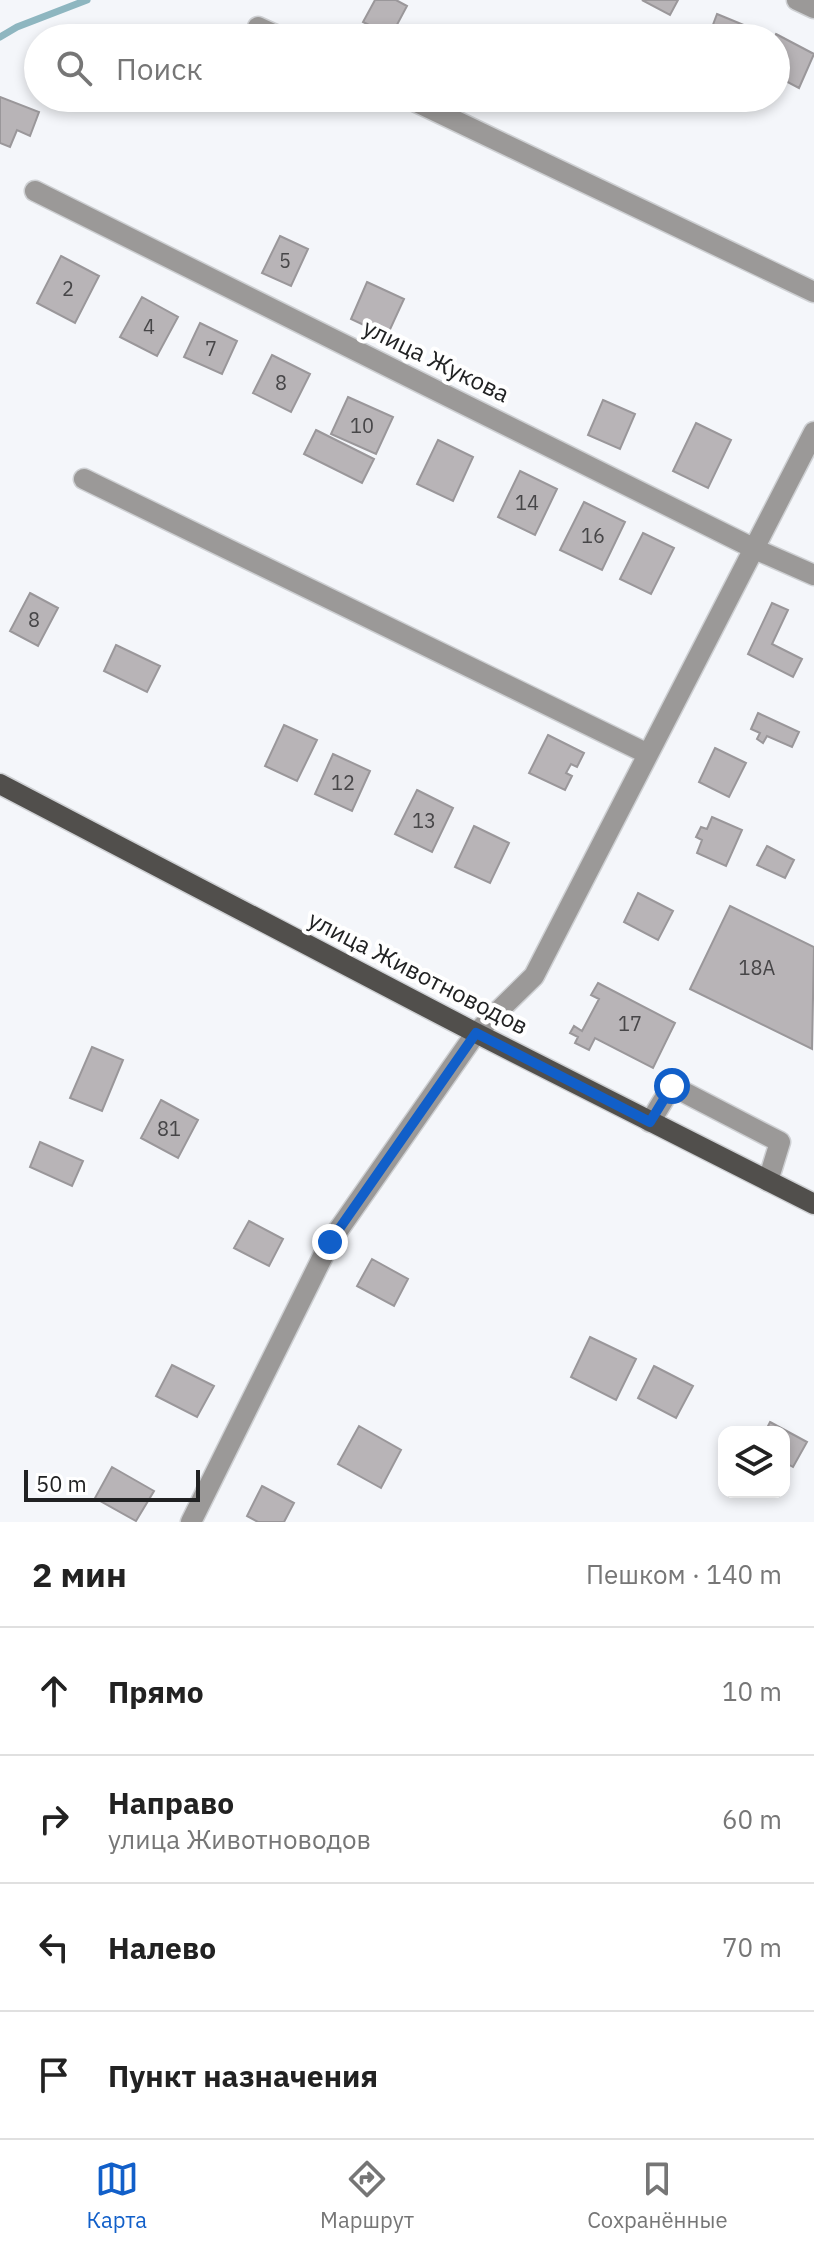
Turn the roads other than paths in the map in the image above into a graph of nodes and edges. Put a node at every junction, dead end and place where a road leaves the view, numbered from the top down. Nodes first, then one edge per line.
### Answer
1 (797, 0) edge
2 (814, 8) edge
3 (437, 112) edge
4 (35, 191) dead end
5 (814, 292) edge
6 (814, 432) edge
7 (84, 479) dead end
8 (755, 549) junction
9 (814, 575) edge
10 (648, 754) junction
11 (0, 784) edge
12 (476, 1033) junction
13 (650, 1122) junction
14 (768, 1181) junction
15 (814, 1204) edge
16 (191, 1522) edge

1 - 2 street
3 - 5 street
4 - 8 street, улица Жукова
6 - 8 street
7 - 10 street
8 - 9 street, улица Жукова
8 - 10 street
10 - 12 street
11 - 12 main road, улица Животноводов
12 - 13 main road, улица Животноводов
12 - 16 street
13 - 14 main road, улица Животноводов
13 - 14 street
14 - 15 main road, улица Животноводов

